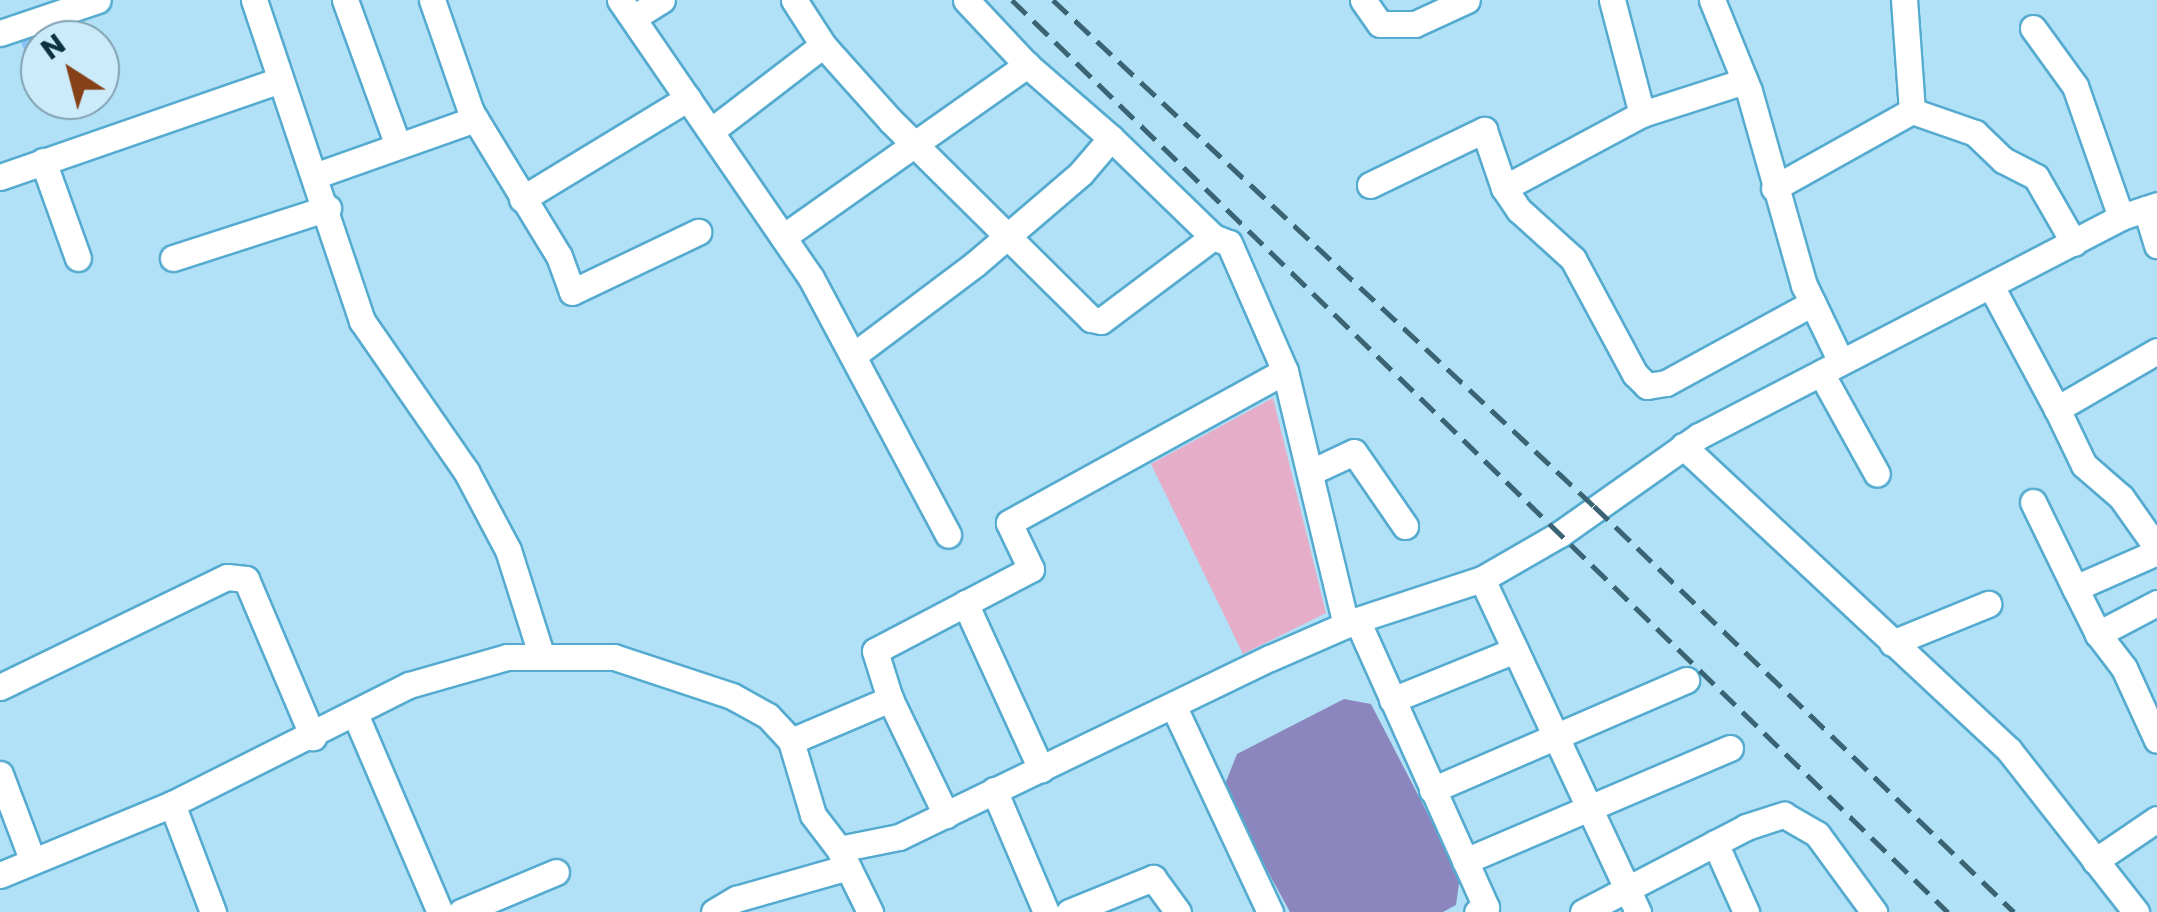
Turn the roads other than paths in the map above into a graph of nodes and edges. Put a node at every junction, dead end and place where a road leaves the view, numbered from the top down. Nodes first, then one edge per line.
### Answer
1 (98, 0) edge
2 (254, 0) edge
3 (345, 0) edge
4 (432, 0) edge
5 (662, 0) edge
6 (794, 0) edge
7 (966, 0) edge
8 (1363, 0) edge
9 (1467, 0) edge
10 (1612, 0) edge
11 (1712, 0) edge
12 (1904, 0) edge
13 (626, 9) edge
14 (2033, 28) dead end
15 (0, 34) edge
16 (824, 45) junction
17 (1027, 65) junction
18 (280, 80) junction
19 (1745, 81) junction
20 (688, 98) junction
21 (1912, 111) junction
22 (1642, 114) junction
23 (475, 118) junction
24 (711, 131) junction
25 (1111, 138) junction
26 (915, 145) junction
27 (398, 146) junction
28 (44, 161) junction
29 (317, 175) junction
30 (0, 177) edge
31 (1370, 185) dead end
32 (1504, 188) junction
33 (1774, 188) junction
34 (522, 199) junction
35 (328, 208) junction
36 (2141, 210) edge
37 (698, 232) dead end
38 (1008, 234) junction
39 (783, 237) junction
40 (1213, 238) junction
41 (2074, 243) junction
42 (2157, 245) edge
43 (78, 258) dead end
44 (173, 258) dead end
45 (1992, 288) junction
46 (1813, 303) junction
47 (2157, 351) edge
48 (854, 355) junction
49 (1831, 368) junction
50 (1285, 371) junction
51 (2057, 408) junction
52 (1683, 446) junction
53 (1311, 472) junction
54 (1877, 474) dead end
55 (2033, 502) dead end
56 (1405, 526) dead end
57 (948, 535) dead end
58 (2157, 550) edge
59 (1482, 578) junction
60 (2075, 588) junction
61 (965, 602) junction
62 (2157, 603) edge
63 (1988, 604) dead end
64 (1352, 622) junction
65 (2098, 634) junction
66 (1892, 642) junction
67 (1514, 650) junction
68 (542, 657) junction
69 (1686, 680) dead end
70 (0, 687) edge
71 (890, 700) junction
72 (1392, 700) junction
73 (1172, 706) junction
74 (355, 714) junction
75 (1558, 735) junction
76 (313, 736) junction
77 (2157, 740) edge
78 (791, 741) junction
79 (1730, 748) dead end
80 (1041, 769) junction
81 (0, 774) edge
82 (994, 790) junction
83 (1432, 790) junction
84 (172, 804) junction
85 (1591, 812) junction
86 (946, 815) junction
87 (2157, 818) edge
88 (1715, 843) junction
89 (844, 858) junction
90 (32, 860) junction
91 (2095, 860) junction
92 (1465, 861) junction
93 (556, 872) dead end
94 (0, 874) edge
95 (789, 900) edge
96 (1633, 901) edge
97 (1484, 910) edge
98 (213, 912) edge
99 (440, 912) edge
100 (462, 912) edge
101 (714, 912) edge
102 (870, 912) edge
103 (1046, 912) edge
104 (1069, 912) edge
105 (1178, 912) edge
106 (1270, 912) edge
107 (1583, 912) edge
108 (1746, 912) edge
109 (1874, 912) edge
110 (2136, 912) edge

1 - 15 street
2 - 18 street
3 - 27 street
4 - 23 street
5 - 13 street
6 - 16 street
7 - 17 street
8 - 9 street
10 - 22 street
11 - 19 street
12 - 21 street
13 - 20 street
14 - 36 street
16 - 24 street
16 - 26 street
17 - 25 street
17 - 26 street
18 - 28 street
18 - 29 street
19 - 22 street
19 - 33 street
20 - 24 street
20 - 34 street
21 - 33 street
21 - 41 street
22 - 32 street
23 - 27 street
23 - 34 street
24 - 39 street
25 - 38 street
25 - 40 street
26 - 38 street
26 - 39 street
27 - 29 street
28 - 30 street
28 - 43 street
29 - 35 street
31 - 32 street
32 - 46 street
33 - 46 street
34 - 37 street
35 - 44 street
35 - 68 street
36 - 41 street
36 - 42 street
38 - 40 street
38 - 48 street
39 - 48 street
40 - 50 street
41 - 45 street
45 - 49 street
45 - 51 street
46 - 49 street
47 - 51 street
48 - 57 street
49 - 52 street
49 - 54 street
50 - 53 street
50 - 61 street
51 - 58 street
52 - 59 street
52 - 66 street
53 - 56 street
53 - 64 street
55 - 60 street
58 - 60 street
59 - 64 street
59 - 67 street
60 - 65 street
61 - 71 street
61 - 80 street
62 - 65 street
63 - 66 street
64 - 72 street
64 - 73 street
65 - 77 street
66 - 91 street
67 - 72 street
67 - 75 street
68 - 74 street
68 - 78 street
69 - 75 street
70 - 76 street
71 - 78 street
71 - 86 street
72 - 83 street
73 - 80 street
73 - 106 street
74 - 76 street
74 - 99 street
75 - 83 street
75 - 85 street
76 - 84 street
78 - 89 street
79 - 85 street
80 - 82 street
81 - 90 street
82 - 86 street
82 - 103 street
83 - 92 street
84 - 90 street
84 - 98 street
85 - 92 street
85 - 96 street
86 - 89 street
87 - 91 street
88 - 96 street
88 - 108 street
88 - 109 street
89 - 95 street
89 - 102 street
90 - 94 street
91 - 110 street
92 - 97 street
93 - 100 street
95 - 101 street
96 - 107 street
104 - 105 street

